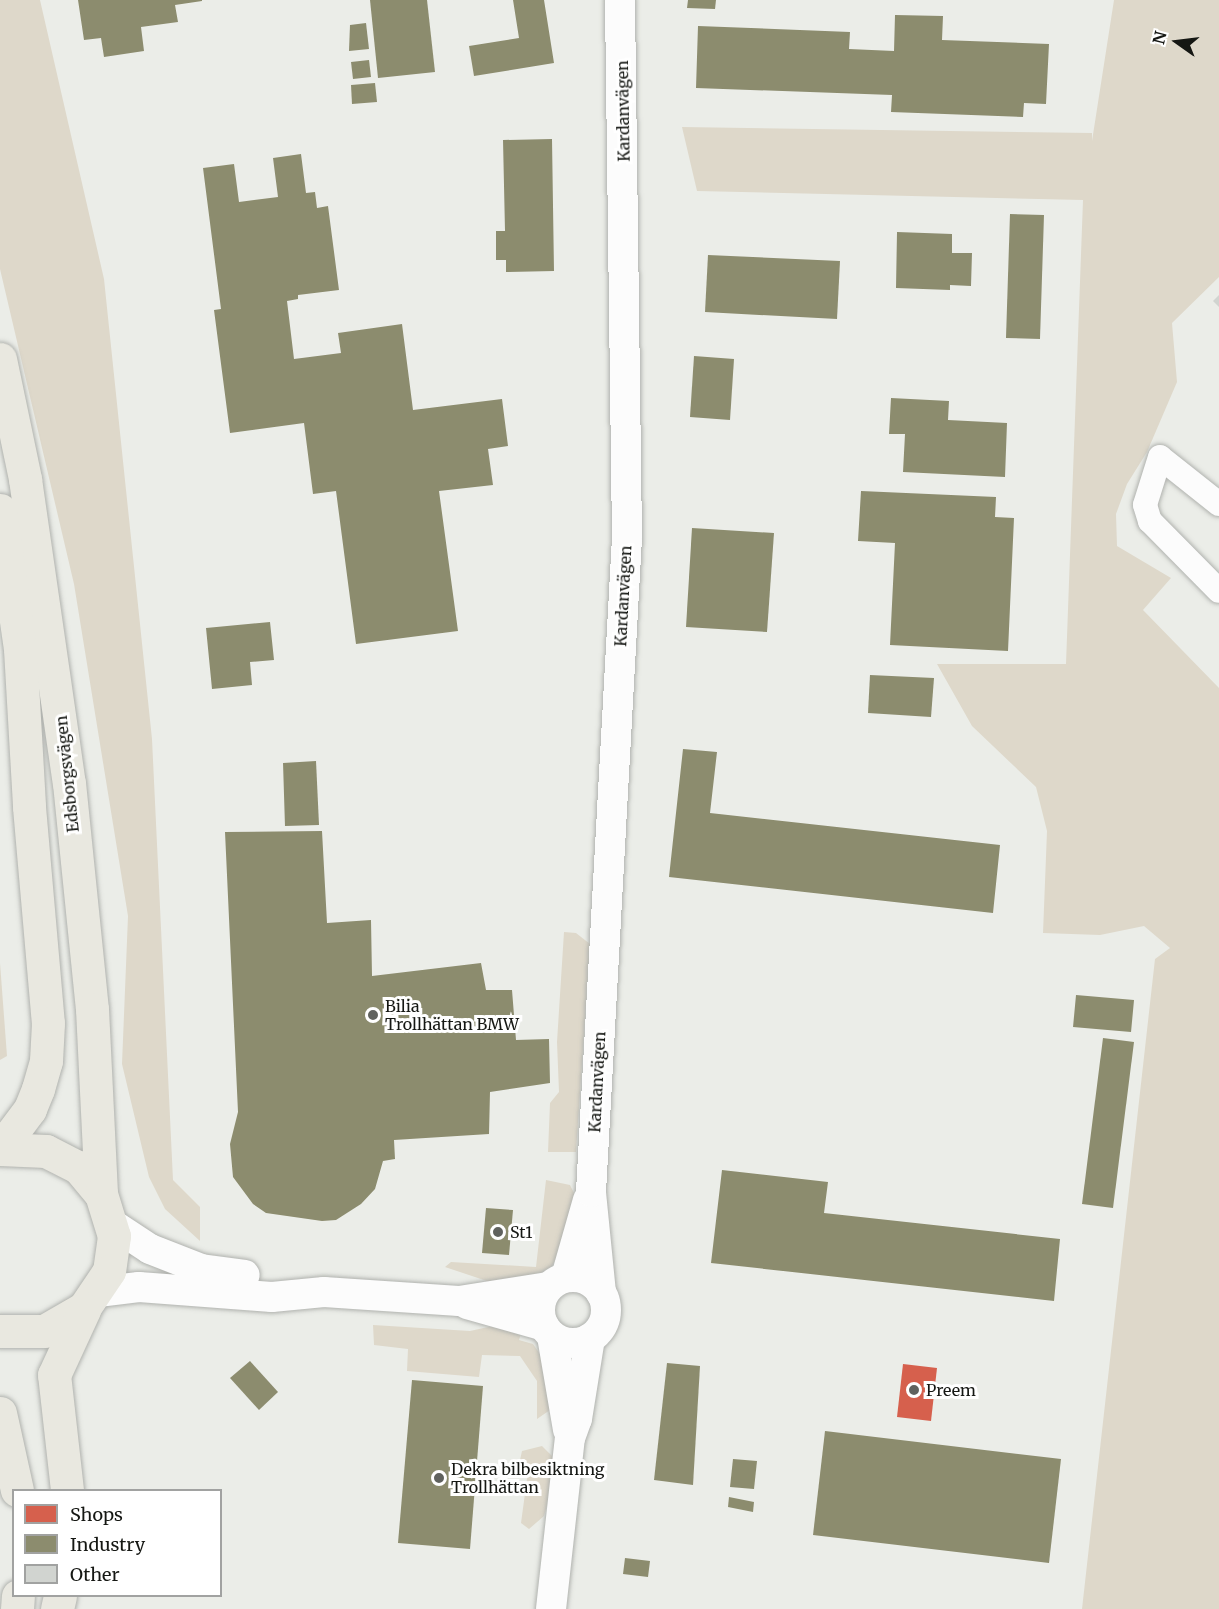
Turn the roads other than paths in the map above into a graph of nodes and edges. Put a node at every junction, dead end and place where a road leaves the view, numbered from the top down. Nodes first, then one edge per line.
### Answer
1 (620, 0) edge
2 (0, 359) edge
3 (1219, 504) edge
4 (0, 510) edge
5 (1219, 591) edge
6 (0, 1149) edge
7 (591, 1192) junction
8 (107, 1209) junction
9 (557, 1282) junction
10 (324, 1292) junction
11 (601, 1293) junction
12 (91, 1300) junction
13 (459, 1301) junction
14 (0, 1331) edge
15 (548, 1331) junction
16 (590, 1338) junction
17 (0, 1413) edge
18 (570, 1438) junction
19 (17, 1489) edge
20 (67, 1489) edge
21 (551, 1609) edge

1 - 7 street, Kardanvägen
2 - 8 highway, Edsborgsvägen
3 - 5 street
4 - 6 highway
6 - 8 highway
7 - 9 street, Kardanvägen
7 - 11 street, Kardanvägen
8 - 10 street
8 - 12 highway, Edsborgsvägen
9 - 11 street
9 - 13 street
9 - 15 street
10 - 12 street
10 - 13 street
11 - 16 street
12 - 14 highway
12 - 20 highway
13 - 15 street
15 - 16 street
15 - 18 street
16 - 18 street
17 - 19 highway
18 - 21 street

